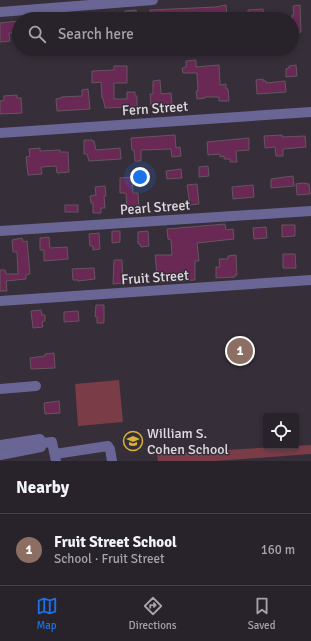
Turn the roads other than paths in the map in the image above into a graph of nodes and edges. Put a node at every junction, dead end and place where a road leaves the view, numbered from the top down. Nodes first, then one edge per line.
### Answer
1 (153, 0) edge
2 (0, 12) edge
3 (311, 112) edge
4 (0, 133) edge
5 (311, 211) edge
6 (0, 231) edge
7 (311, 280) edge
8 (0, 301) edge
9 (36, 386) dead end
10 (0, 388) edge
11 (42, 443) junction
12 (0, 445) edge
13 (0, 454) edge
14 (55, 457) edge
15 (112, 461) edge

1 - 2 street
3 - 4 street, Fern Street
5 - 6 street, Pearl Street
7 - 8 street, Fruit Street
9 - 10 street
11 - 12 street
11 - 13 street
11 - 14 street
14 - 15 street

